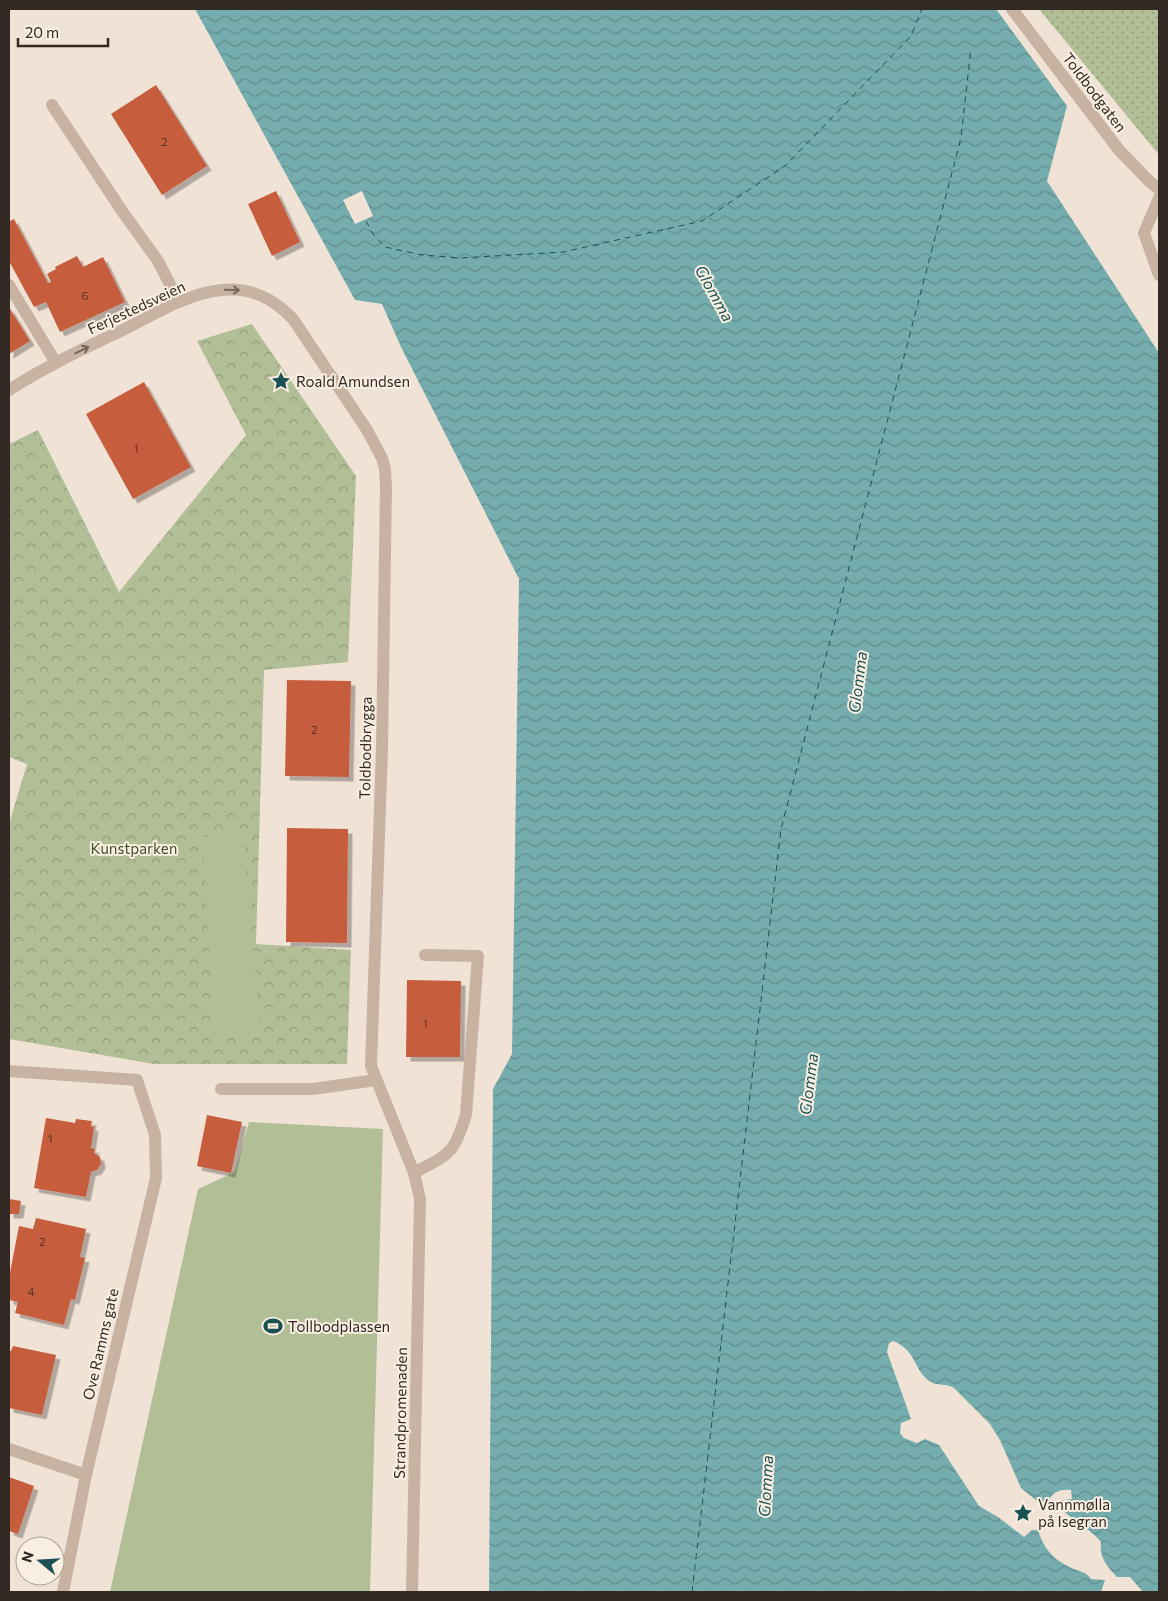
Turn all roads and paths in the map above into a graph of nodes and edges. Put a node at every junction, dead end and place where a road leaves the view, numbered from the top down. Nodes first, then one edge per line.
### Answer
1 (1012, 9) edge
2 (52, 105) dead end
3 (1154, 185) edge
4 (1159, 198) edge
5 (1159, 275) edge
6 (9, 286) edge
7 (263, 295) joint
8 (179, 302) junction
9 (56, 363) junction
10 (9, 390) edge
11 (425, 955) dead end
12 (9, 1071) edge
13 (376, 1080) junction
14 (220, 1089) dead end
15 (414, 1173) junction
16 (420, 1235) joint
17 (9, 1448) edge
18 (86, 1475) junction
19 (64, 1592) edge
20 (412, 1592) edge

1 - 3 street, Toldbodgaten
2 - 8 street
4 - 5 street
6 - 9 street
8 -> 7 street, Ferjestedsveien
7 - 13 street, Toldbodbrygga
9 -> 8 street, Ferjestedsveien
9 - 10 street, Ferjestedsveien
11 - 15 street
12 - 18 street, Ove Ramms gate
13 - 14 street
13 - 15 street, Toldbodbrygga
15 - 16 street, Toldbodbrygga
16 - 20 street, Strandpromenaden
17 - 18 street
18 - 19 street, Ove Ramms gate

